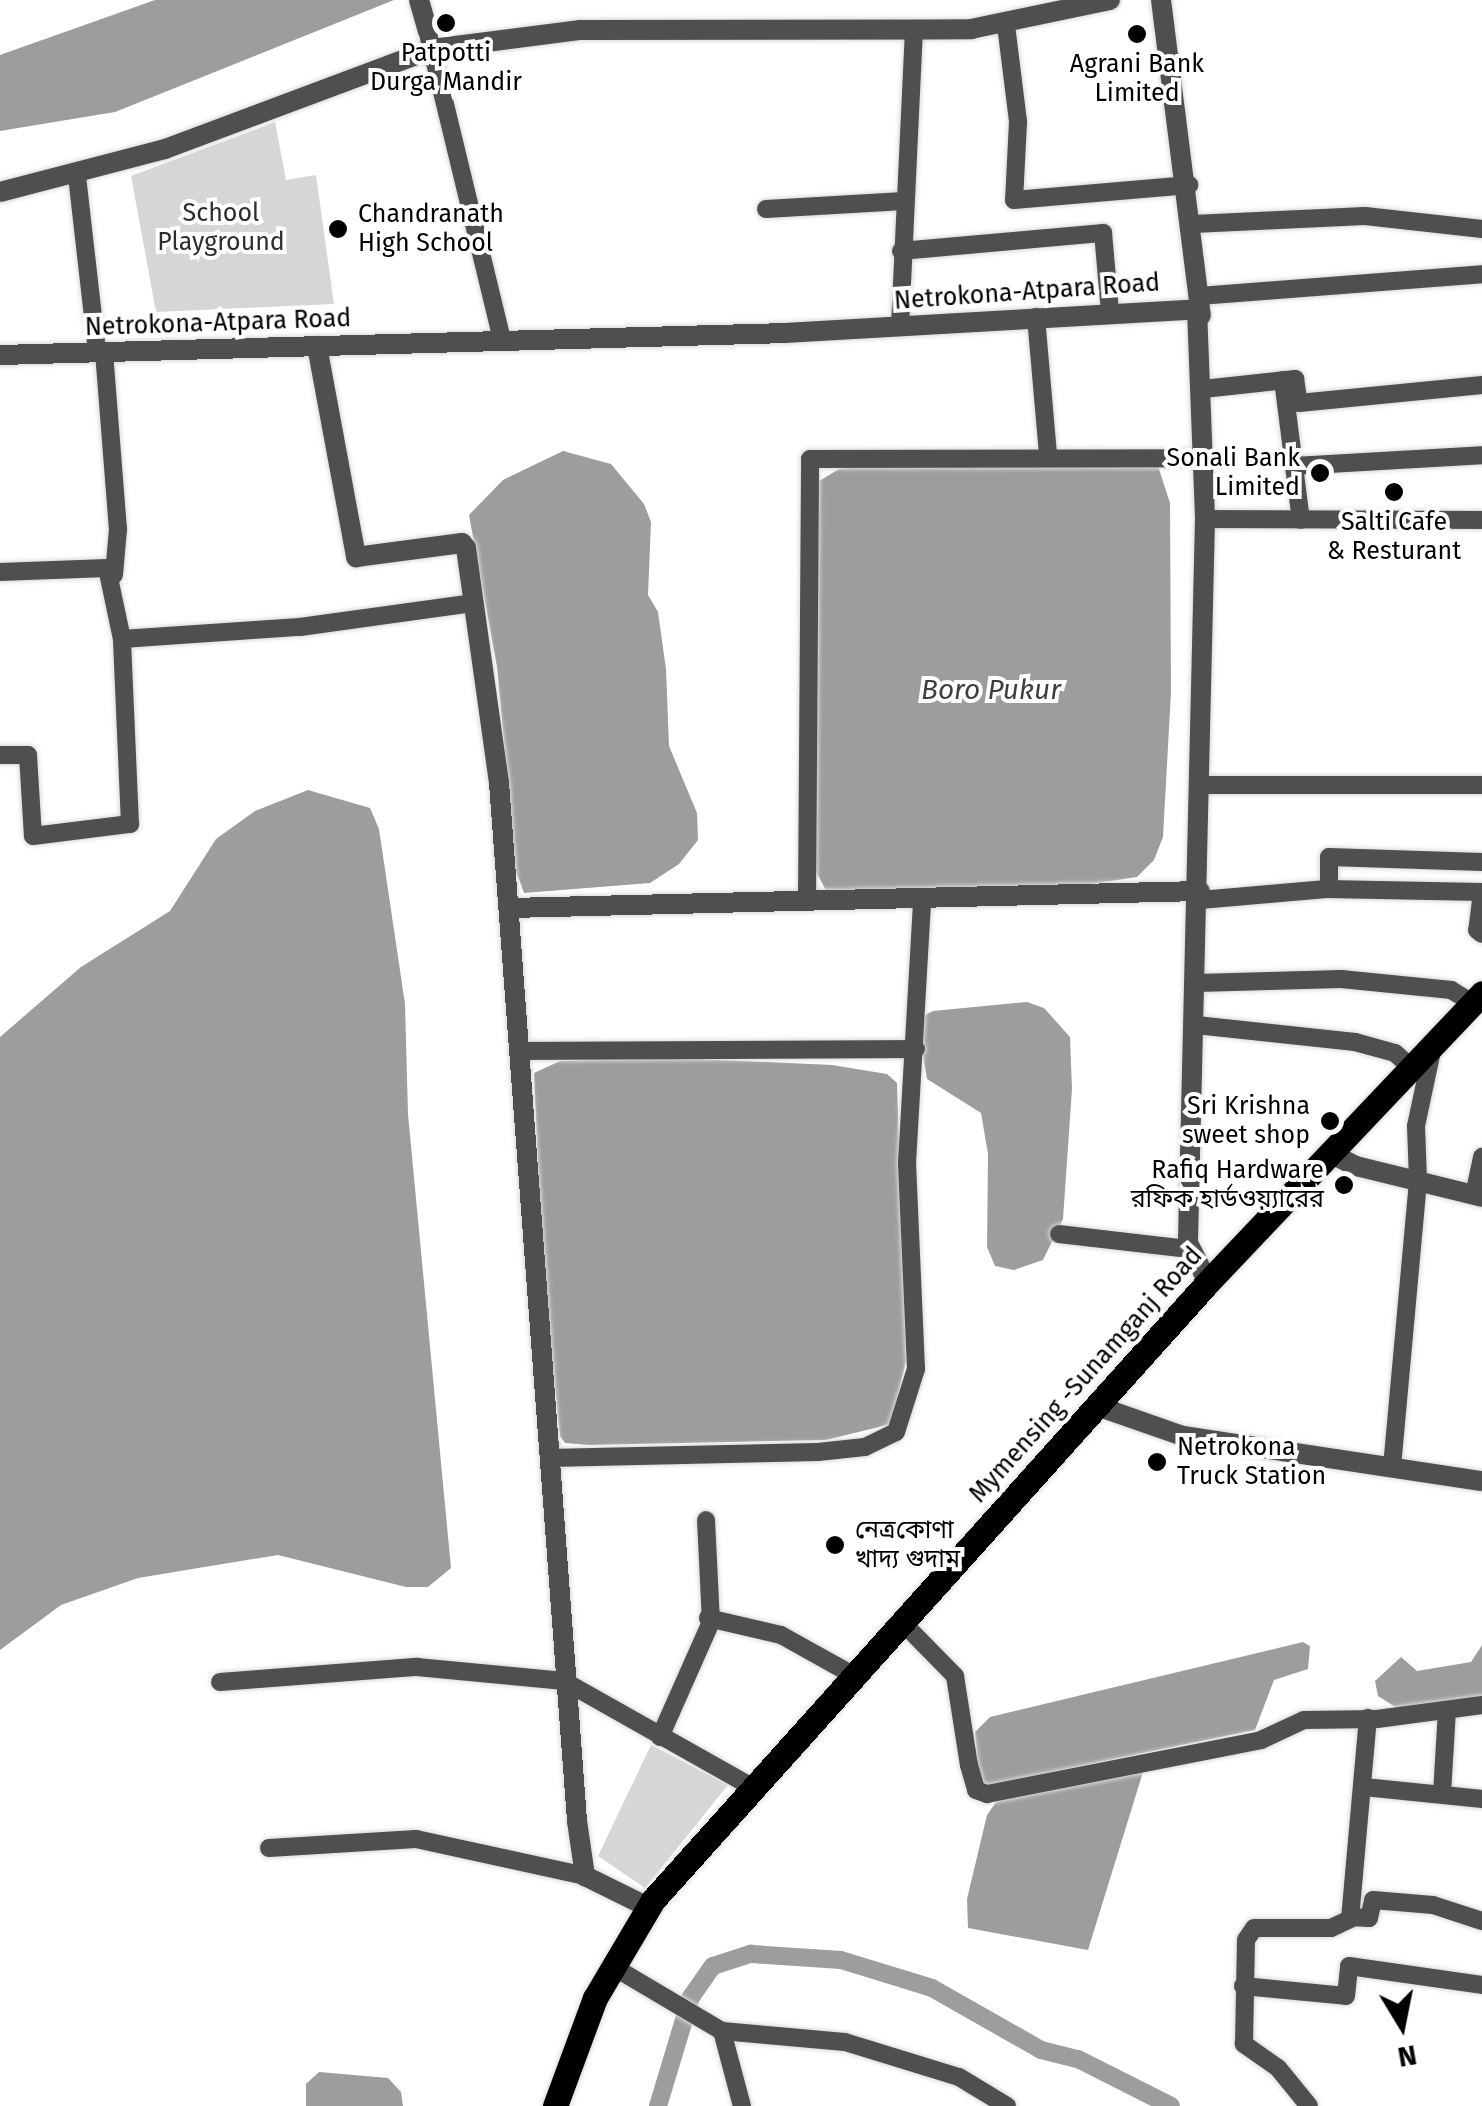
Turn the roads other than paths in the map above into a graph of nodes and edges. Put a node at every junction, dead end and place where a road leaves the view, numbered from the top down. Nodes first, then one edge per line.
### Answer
1 (419, 0) edge
2 (1110, 0) edge
3 (1160, 0) edge
4 (1006, 25) junction
5 (914, 32) junction
6 (430, 41) junction
7 (78, 176) junction
8 (1189, 185) junction
9 (0, 192) edge
10 (904, 201) junction
11 (766, 209) dead end
12 (1193, 224) junction
13 (1482, 228) edge
14 (900, 251) junction
15 (1482, 274) edge
16 (1200, 306) junction
17 (1110, 312) junction
18 (1036, 317) junction
19 (900, 326) junction
20 (502, 338) junction
21 (317, 346) junction
22 (100, 352) junction
23 (0, 355) edge
24 (1283, 380) junction
25 (1482, 385) edge
26 (1203, 389) junction
27 (1048, 455) junction
28 (1482, 455) edge
29 (1204, 458) junction
30 (1294, 466) junction
31 (1205, 519) junction
32 (1301, 520) junction
33 (1482, 520) edge
34 (0, 572) edge
35 (114, 575) junction
36 (474, 603) junction
37 (122, 639) junction
38 (0, 755) edge
39 (1202, 784) junction
40 (1482, 785) edge
41 (1482, 862) edge
42 (1329, 890) junction
43 (1481, 892) edge
44 (1200, 896) junction
45 (807, 902) junction
46 (922, 902) junction
47 (510, 908) junction
48 (1482, 934) edge
49 (1197, 982) junction
50 (1478, 998) edge
51 (1196, 1025) junction
52 (1436, 1044) junction
53 (916, 1048) junction
54 (521, 1050) junction
55 (1413, 1069) junction
56 (1332, 1154) junction
57 (1482, 1157) edge
58 (1418, 1180) junction
59 (1478, 1196) edge
60 (1059, 1234) dead end
61 (1190, 1249) junction
62 (1208, 1282) junction
63 (1100, 1407) junction
64 (549, 1458) junction
65 (1392, 1467) junction
66 (1482, 1482) edge
67 (706, 1520) dead end
68 (708, 1618) junction
69 (902, 1622) junction
70 (853, 1675) junction
71 (564, 1681) junction
72 (220, 1682) dead end
73 (1482, 1704) edge
74 (1446, 1710) junction
75 (1368, 1718) junction
76 (660, 1737) junction
77 (1364, 1786) junction
78 (752, 1787) junction
79 (1442, 1794) junction
80 (1482, 1799) edge
81 (269, 1848) dead end
82 (584, 1876) junction
83 (648, 1907) junction
84 (1350, 1916) junction
85 (1482, 1921) edge
86 (612, 1966) junction
87 (1482, 1985) edge
88 (1243, 1986) junction
89 (722, 2031) junction
90 (554, 2106) edge
91 (742, 2106) edge
92 (1007, 2106) edge
93 (1308, 2106) edge

1 - 6 street
2 - 4 street
3 - 8 street
4 - 5 street
4 - 8 street
5 - 6 street
5 - 10 street
6 - 7 street
6 - 20 street
7 - 9 street
7 - 22 street
8 - 12 street
10 - 11 street
10 - 14 street
12 - 13 street
12 - 16 street
14 - 17 street
14 - 19 street
15 - 16 street
16 - 17 street, Netrokona-Atpara Road
16 - 26 street
17 - 18 street, Netrokona-Atpara Road
18 - 19 street, Netrokona-Atpara Road
18 - 27 street
19 - 20 street, Netrokona-Atpara Road
20 - 21 street, Netrokona-Atpara Road
21 - 22 street, Netrokona-Atpara Road
21 - 36 street
22 - 23 street, Netrokona-Atpara Road
22 - 35 street
24 - 25 street
24 - 26 street
24 - 30 street
26 - 29 street
27 - 29 street
27 - 45 street
28 - 30 street
29 - 31 street
30 - 32 street
31 - 32 street
31 - 39 street
32 - 33 street
34 - 35 street
35 - 37 street
36 - 37 street
36 - 47 street
37 - 38 street
39 - 40 street
39 - 44 street
41 - 42 street
42 - 43 street
42 - 44 street
43 - 48 street
44 - 46 street
44 - 49 street
45 - 46 street
45 - 47 street
46 - 53 street
47 - 54 street
49 - 50 street
49 - 51 street
50 - 52 main road, Mymensing -Sunamganj Road
51 - 55 street
51 - 61 street
52 - 55 main road, Mymensing -Sunamganj Road
52 - 58 street
53 - 54 street
53 - 64 street
54 - 64 street
55 - 56 main road, Mymensing -Sunamganj Road
56 - 58 street
56 - 62 main road, Mymensing -Sunamganj Road
57 - 59 street
58 - 59 street
58 - 65 street
60 - 61 street
61 - 62 street
62 - 63 main road, Mymensing -Sunamganj Road
63 - 65 street
63 - 69 main road, Mymensing -Sunamganj Road
64 - 71 street
65 - 66 street
67 - 68 street
68 - 70 street
68 - 76 street
69 - 70 main road, Mymensing -Sunamganj Road
69 - 75 street
70 - 78 main road, Mymensing -Sunamganj Road
71 - 72 street
71 - 76 street
71 - 82 street
73 - 74 street
74 - 75 street
74 - 79 street
75 - 77 street
76 - 78 street
77 - 79 street
77 - 84 street
78 - 83 main road, Mymensing -Sunamganj Road
79 - 80 street
81 - 82 street
82 - 83 street
83 - 86 main road, Mymensing -Sunamganj Road
84 - 85 street
84 - 88 street
86 - 89 street
86 - 90 main road, Mymensing -Sunamganj Road
87 - 88 street
88 - 93 street
89 - 91 street
89 - 92 street

